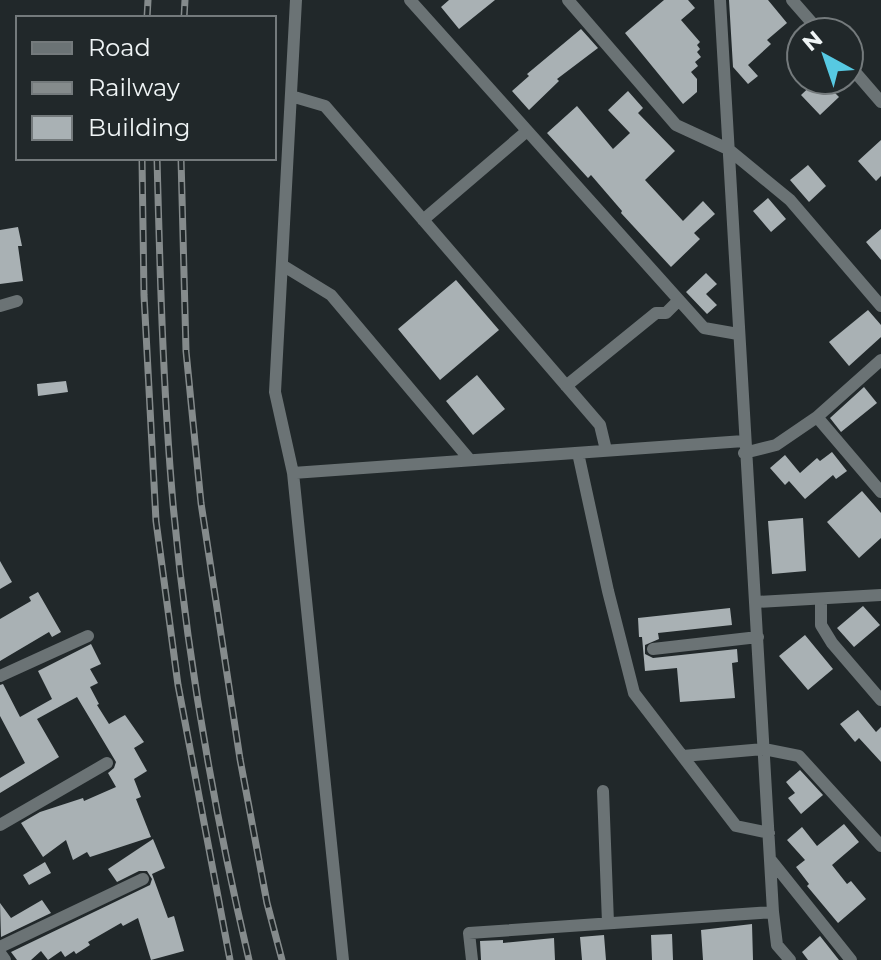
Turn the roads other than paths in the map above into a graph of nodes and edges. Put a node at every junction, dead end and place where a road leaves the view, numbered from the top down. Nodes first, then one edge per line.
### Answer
1 (296, 0) edge
2 (410, 0) edge
3 (568, 0) edge
4 (720, 0) edge
5 (792, 0) edge
6 (806, 16) edge
7 (865, 84) edge
8 (291, 96) junction
9 (881, 102) edge
10 (527, 131) junction
11 (728, 149) junction
12 (423, 220) junction
13 (282, 265) junction
14 (679, 300) junction
15 (17, 301) dead end
16 (0, 306) edge
17 (881, 306) edge
18 (738, 334) junction
19 (881, 360) edge
20 (566, 386) junction
21 (817, 417) junction
22 (744, 447) junction
23 (606, 450) junction
24 (578, 453) junction
25 (470, 460) junction
26 (293, 473) junction
27 (881, 492) edge
28 (881, 595) edge
29 (821, 600) junction
30 (756, 602) junction
31 (88, 636) dead end
32 (758, 637) junction
33 (653, 649) dead end
34 (0, 676) edge
35 (881, 700) edge
36 (764, 749) junction
37 (683, 756) junction
38 (107, 763) dead end
39 (603, 791) dead end
40 (0, 825) edge
41 (769, 833) junction
42 (881, 846) edge
43 (770, 859) junction
44 (143, 879) dead end
45 (773, 912) junction
46 (608, 923) junction
47 (0, 947) edge
48 (0, 953) edge
49 (5, 960) edge
50 (343, 960) edge
51 (472, 960) edge
52 (790, 960) edge
53 (851, 960) edge

1 - 8 street
2 - 10 street
3 - 11 street
4 - 11 street
5 - 6 street
7 - 9 street
8 - 12 street
8 - 13 street
10 - 12 street
10 - 14 street
11 - 17 street
11 - 18 street
12 - 20 street
13 - 25 street
13 - 26 street
14 - 18 street
14 - 20 street
15 - 16 street
18 - 22 street
19 - 21 street
20 - 23 street
21 - 22 street
21 - 27 street
22 - 23 street
22 - 30 street
23 - 24 street
24 - 25 street
24 - 37 street
25 - 26 street
26 - 50 street
28 - 29 street
29 - 30 street
29 - 35 street
30 - 32 street
31 - 34 street
32 - 33 street
32 - 36 street
36 - 37 street
36 - 41 street
36 - 42 street
37 - 41 street
38 - 40 street
39 - 46 street
41 - 43 street
43 - 45 street
43 - 53 street
44 - 47 street
45 - 46 street
45 - 52 street
46 - 51 street
48 - 49 street

